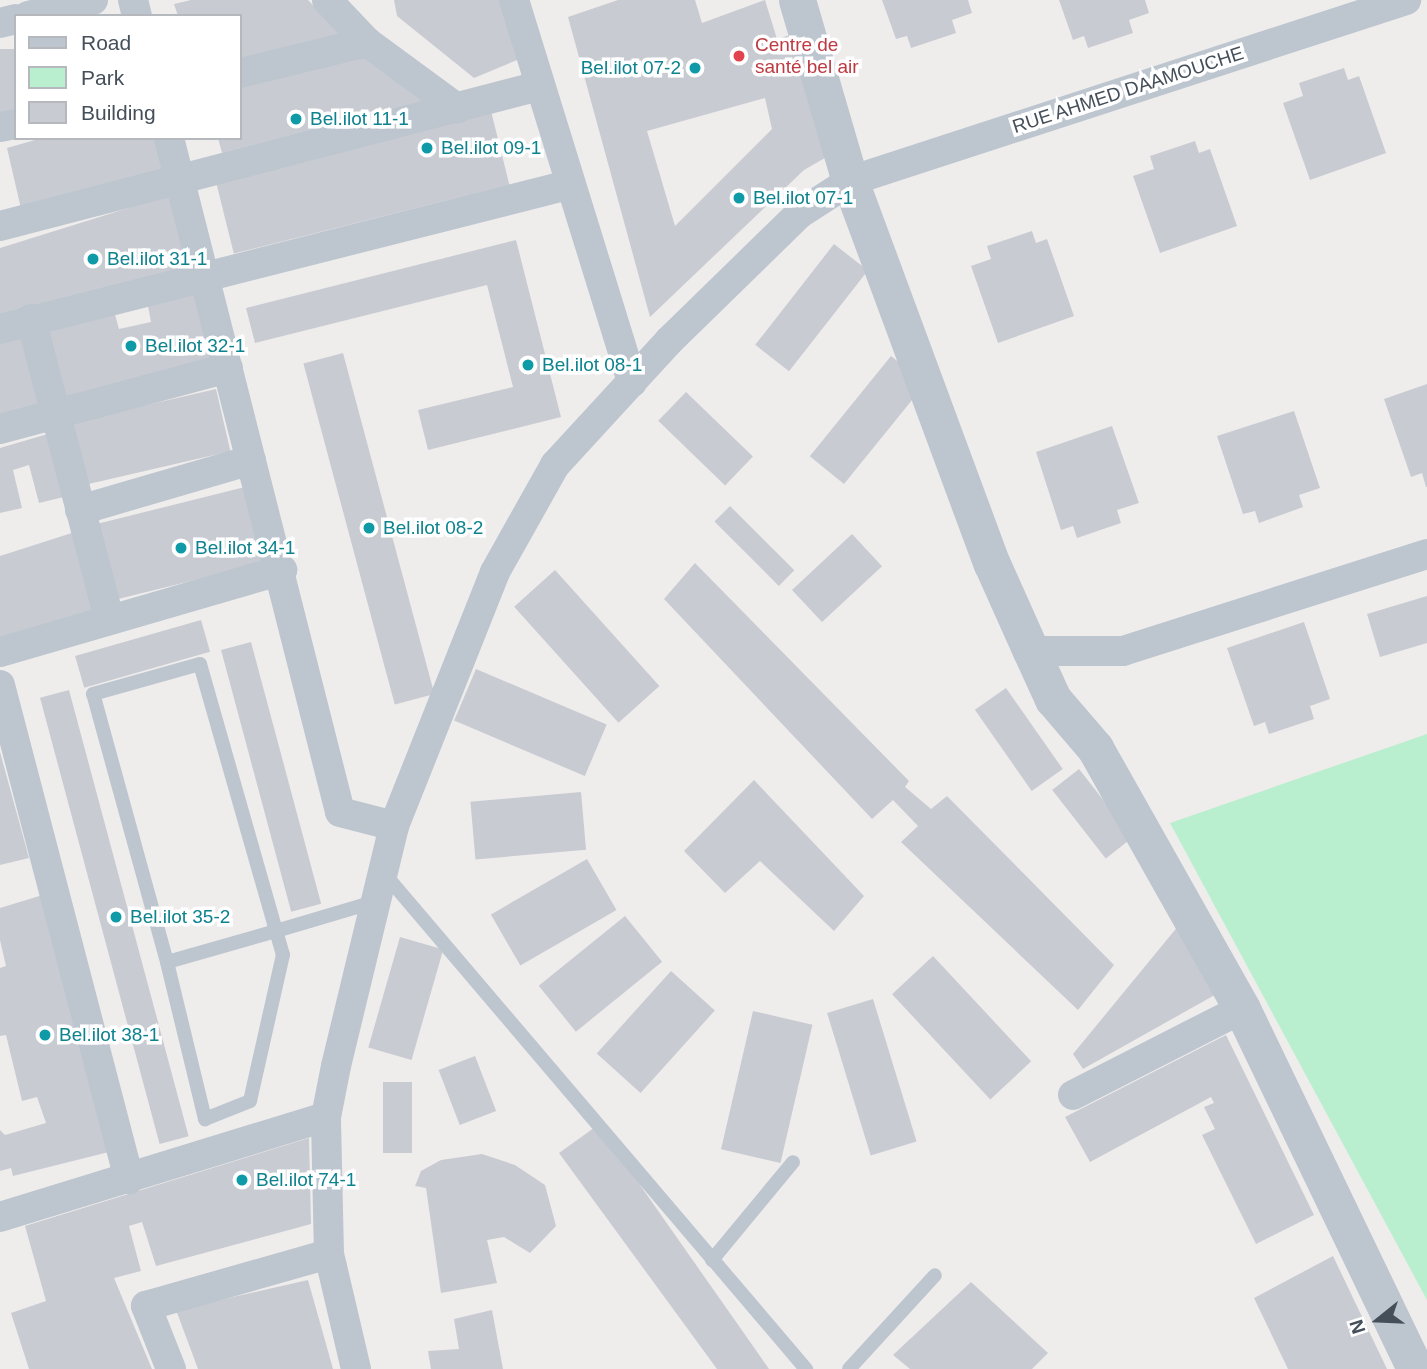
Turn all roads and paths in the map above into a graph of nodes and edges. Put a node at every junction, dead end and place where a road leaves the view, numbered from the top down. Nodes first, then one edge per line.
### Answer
1 (327, 0) edge
2 (514, 0) edge
3 (797, 0) edge
4 (1406, 0) edge
5 (84, 1) edge
6 (35, 14) edge
7 (366, 42) junction
8 (242, 73) edge
9 (539, 86) junction
10 (457, 108) junction
11 (170, 140) edge
12 (180, 178) junction
13 (850, 181) junction
14 (568, 185) junction
15 (0, 225) edge
16 (207, 277) junction
17 (31, 320) junction
18 (0, 329) edge
19 (228, 368) junction
20 (632, 382) junction
21 (55, 413) junction
22 (0, 429) edge
23 (251, 460) junction
24 (80, 510) junction
25 (1427, 554) edge
26 (282, 570) junction
27 (109, 619) junction
28 (1031, 651) junction
29 (0, 652) edge
30 (0, 685) edge
31 (394, 826) junction
32 (382, 869) junction
33 (374, 902) junction
34 (276, 931) junction
35 (167, 962) junction
36 (1242, 1009) junction
37 (1073, 1095) dead end
38 (326, 1117) junction
39 (793, 1162) dead end
40 (129, 1179) junction
41 (0, 1217) edge
42 (329, 1254) junction
43 (712, 1260) junction
44 (935, 1275) dead end
45 (171, 1369) edge
46 (356, 1369) edge
47 (806, 1369) edge
48 (849, 1369) edge
49 (1415, 1369) edge

1 - 7 street
2 - 9 street
3 - 13 street
4 - 13 street, RUE AHMED DAAMOUCHE
5 - 6 street
7 - 8 street
7 - 10 street
9 - 10 street
9 - 14 street
10 - 12 street
11 - 12 street
12 - 15 street
12 - 16 street
13 - 20 street, RUE AHMED DAAMOUCHE
13 - 28 street
14 - 16 street
14 - 20 street
16 - 17 street
16 - 19 street
17 - 18 street
17 - 21 street
19 - 21 street
19 - 23 street
20 - 31 street, RUE AHMED DAAMOUCHE
21 - 22 street
21 - 24 street
23 - 24 street
23 - 26 street
24 - 27 street
25 - 28 street
26 - 27 street
26 - 31 street
27 - 29 street
28 - 36 street
30 - 40 street
31 - 32 street, RUE AHMED DAAMOUCHE
32 - 33 street, RUE AHMED DAAMOUCHE
32 - 43 lane
33 - 34 lane
33 - 38 street, RUE AHMED DAAMOUCHE
34 - 35 lane
34 - 35 lane
34 - 35 lane
36 - 37 street
36 - 49 street
38 - 40 street
38 - 42 street, RUE AHMED DAAMOUCHE
39 - 43 lane
40 - 41 street
42 - 45 street
42 - 46 street, RUE AHMED DAAMOUCHE
43 - 47 lane
44 - 48 lane

